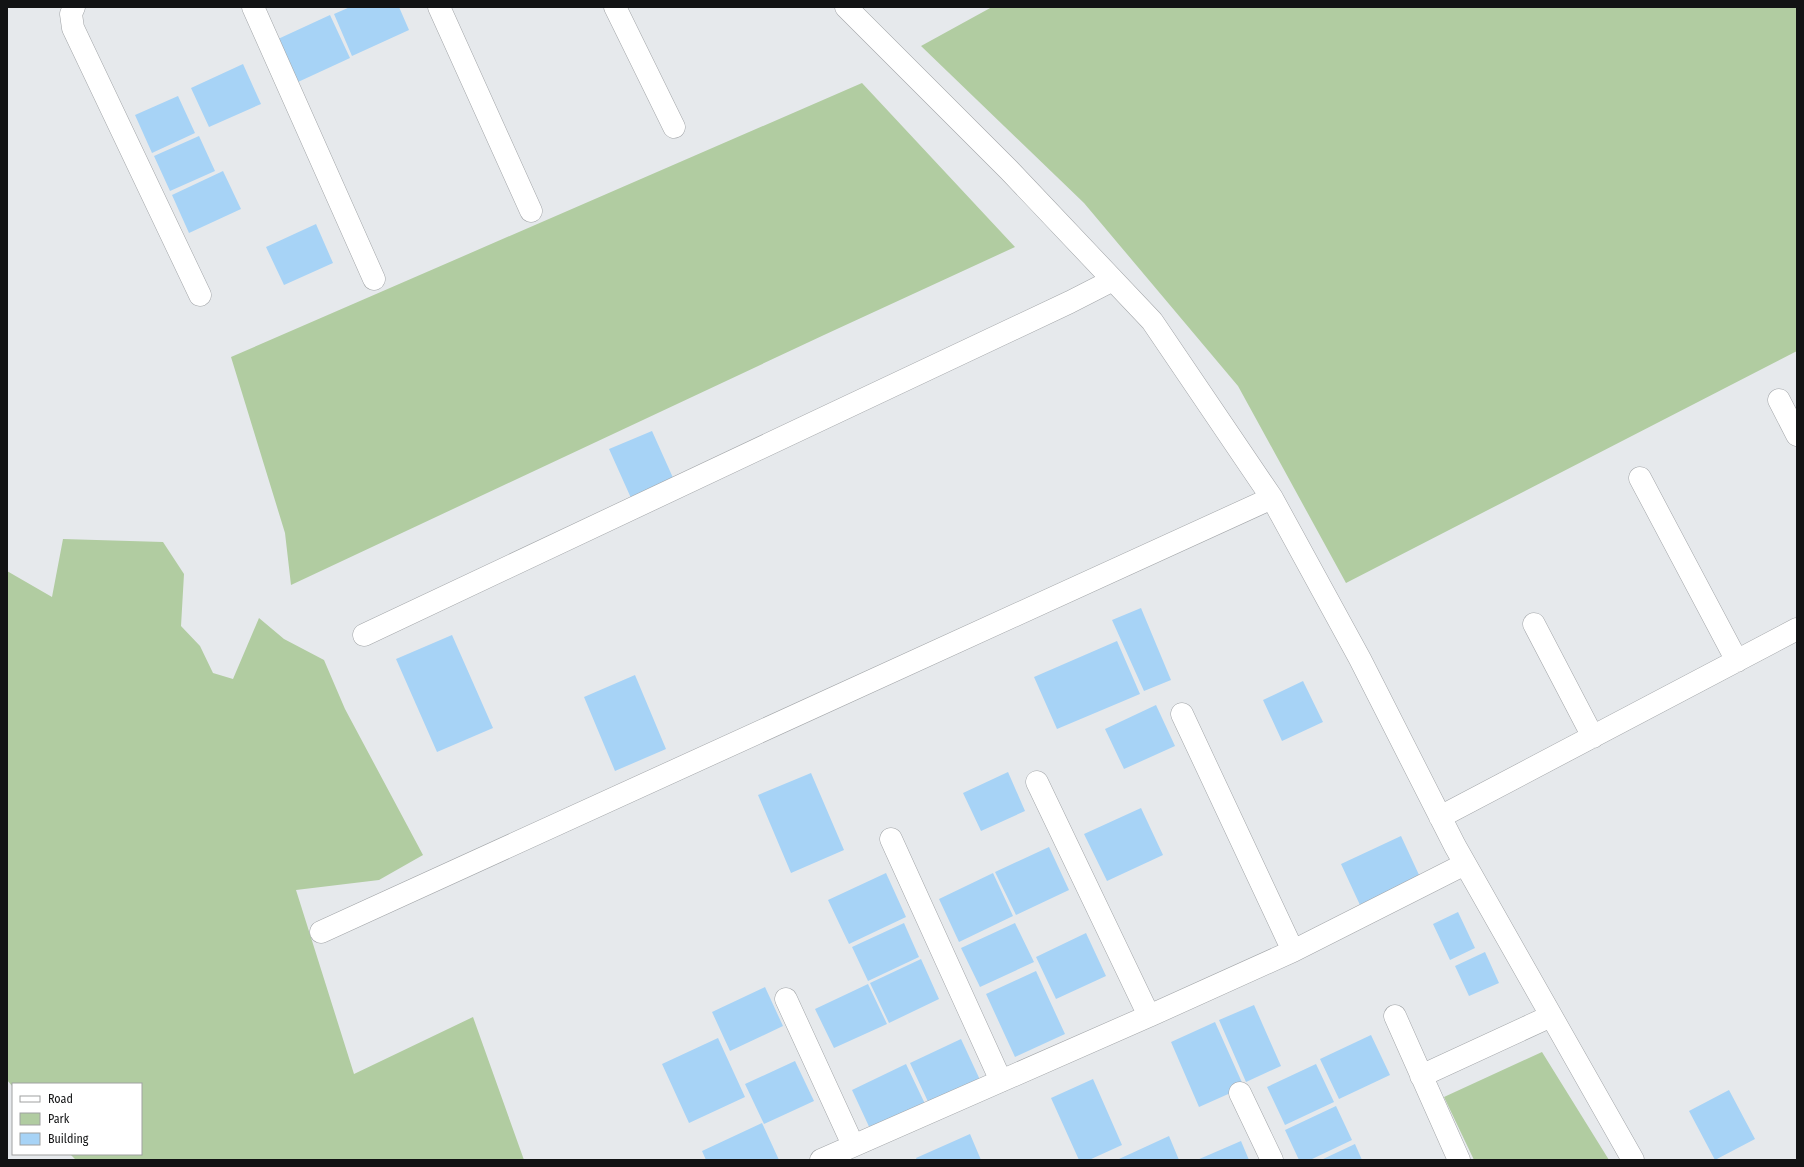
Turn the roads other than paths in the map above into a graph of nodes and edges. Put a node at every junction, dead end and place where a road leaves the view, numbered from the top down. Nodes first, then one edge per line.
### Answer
1 (74, 7) edge
2 (253, 7) edge
3 (439, 7) edge
4 (616, 7) edge
5 (846, 7) edge
6 (674, 127) dead end
7 (531, 210) dead end
8 (374, 279) dead end
9 (1113, 280) junction
10 (200, 295) dead end
11 (1779, 400) dead end
12 (1797, 435) edge
13 (1640, 478) dead end
14 (1272, 498) junction
15 (1534, 624) dead end
16 (1797, 629) edge
17 (364, 635) dead end
18 (1737, 661) junction
19 (1182, 714) dead end
20 (1593, 737) junction
21 (1037, 782) dead end
22 (1440, 817) junction
23 (891, 840) dead end
24 (1465, 864) junction
25 (321, 932) dead end
26 (1293, 951) junction
27 (786, 998) dead end
28 (1149, 1016) junction
29 (1394, 1016) dead end
30 (1551, 1016) junction
31 (1422, 1076) junction
32 (1001, 1081) junction
33 (1240, 1093) dead end
34 (853, 1146) junction
35 (821, 1160) edge
36 (1272, 1160) edge
37 (1459, 1160) edge
38 (1633, 1160) edge

1 - 10 street
2 - 8 street
3 - 7 street
4 - 6 street
5 - 9 street
9 - 14 street
9 - 17 street
11 - 12 street
13 - 18 street
14 - 22 street
14 - 25 street
15 - 20 street
16 - 18 street
18 - 20 street
19 - 26 street
20 - 22 street
21 - 28 street
22 - 24 street
23 - 32 street
24 - 26 street
24 - 30 street
26 - 28 street
27 - 34 street
28 - 32 street
29 - 31 street
30 - 31 street
30 - 38 street
31 - 37 street
32 - 34 street
33 - 36 street
34 - 35 street

